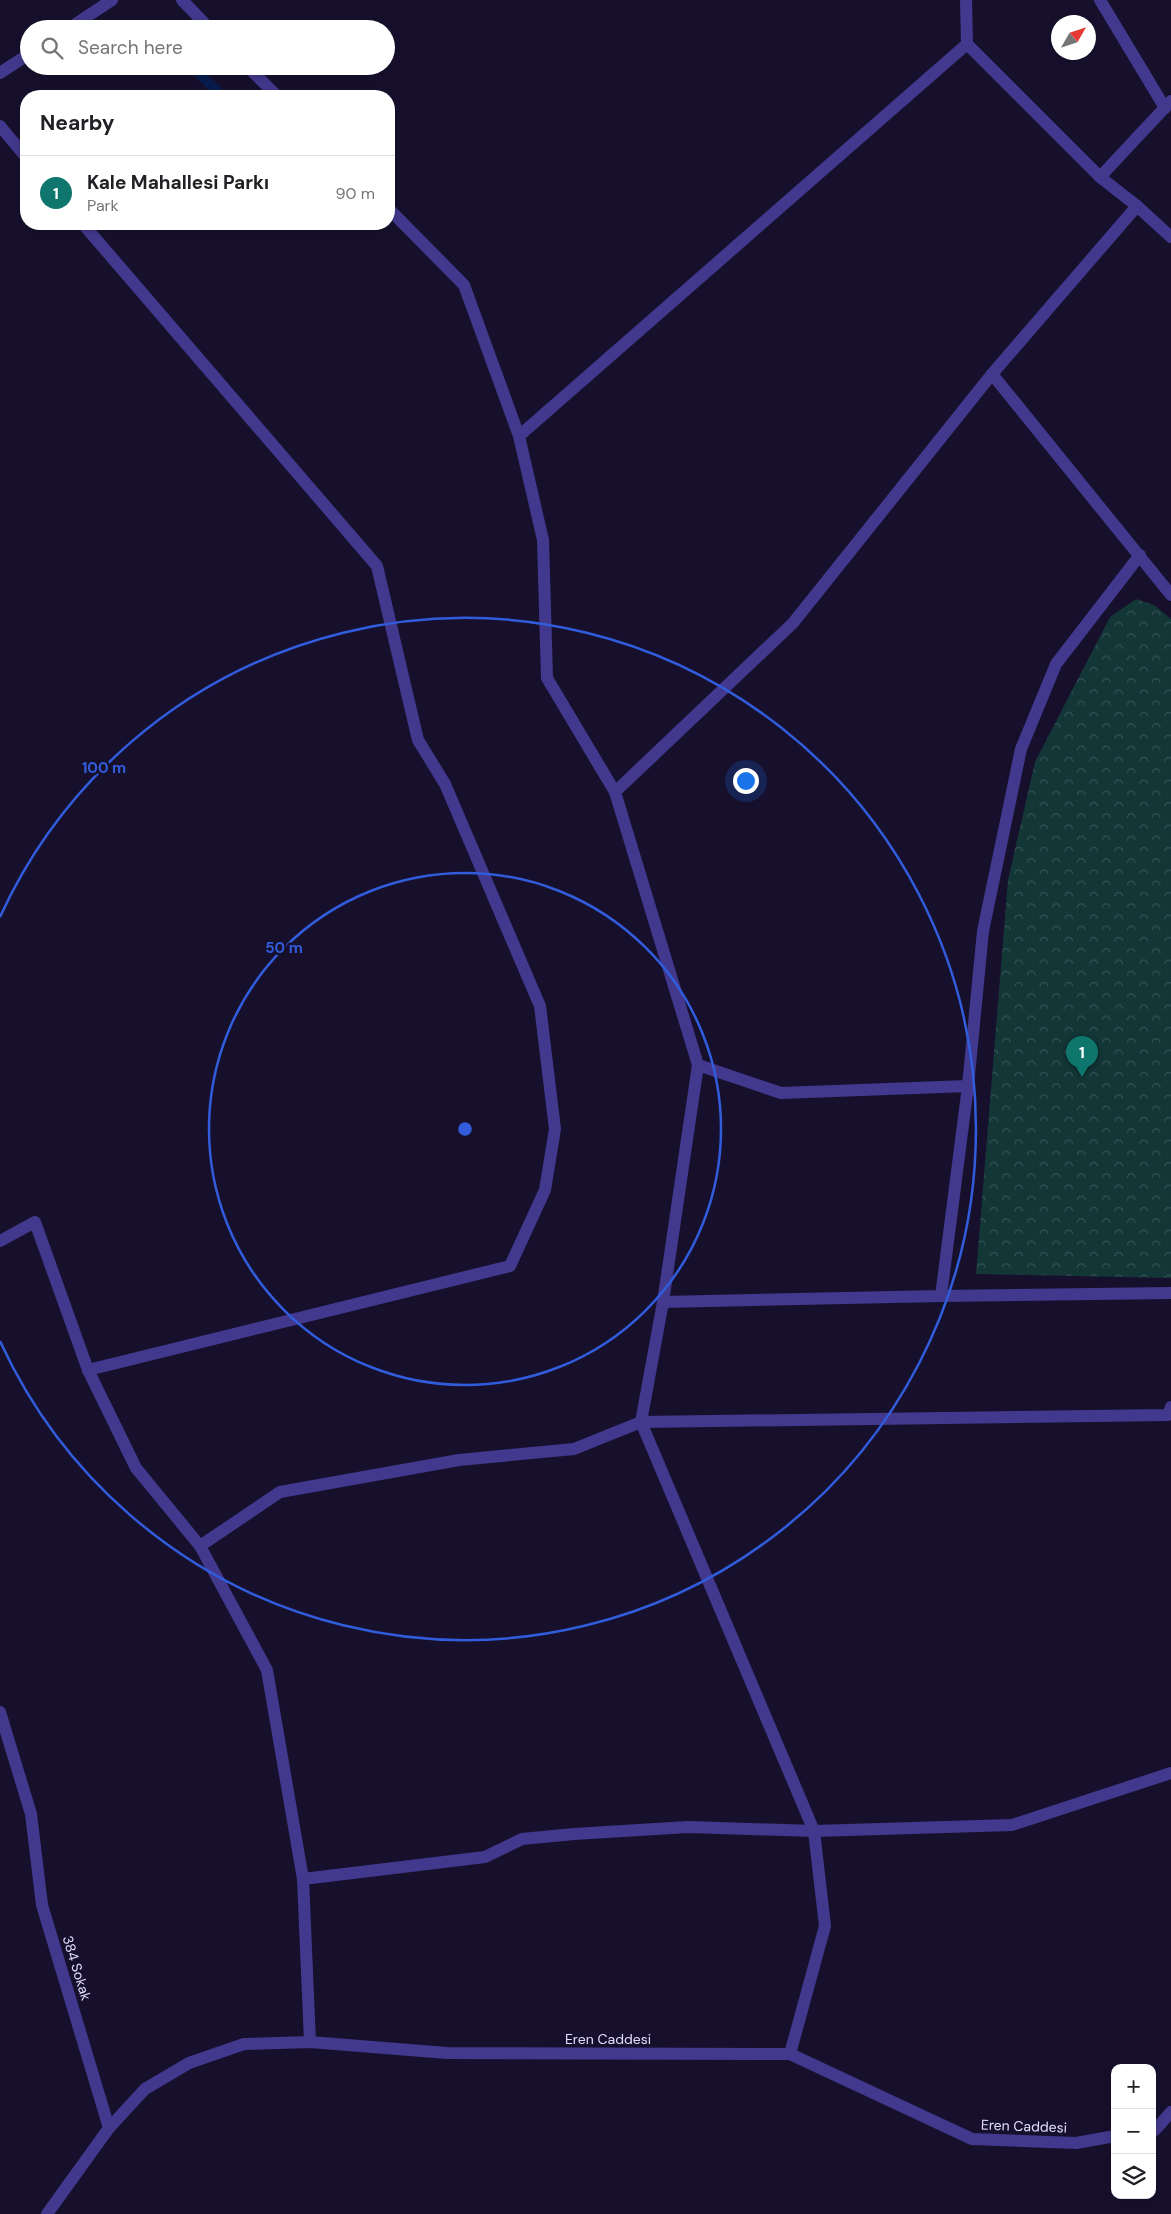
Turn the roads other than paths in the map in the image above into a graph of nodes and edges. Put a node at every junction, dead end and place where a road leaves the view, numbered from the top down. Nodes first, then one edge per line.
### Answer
1 (112, 0) edge
2 (182, 0) edge
3 (966, 0) edge
4 (1100, 0) edge
5 (82, 20) edge
6 (201, 20) edge
7 (967, 44) junction
8 (20, 60) edge
9 (0, 73) edge
10 (257, 75) edge
11 (271, 90) edge
12 (1168, 104) edge
13 (0, 126) edge
14 (20, 150) edge
15 (1100, 177) junction
16 (1137, 206) junction
17 (395, 215) edge
18 (88, 230) edge
19 (1171, 237) edge
20 (992, 374) junction
21 (519, 436) junction
22 (1140, 555) junction
23 (1171, 595) edge
24 (615, 792) junction
25 (698, 1065) junction
26 (968, 1086) junction
27 (0, 1241) edge
28 (1171, 1293) edge
29 (941, 1296) junction
30 (663, 1302) junction
31 (88, 1370) junction
32 (1170, 1412) edge
33 (641, 1422) junction
34 (200, 1546) junction
35 (0, 1712) edge
36 (1171, 1773) edge
37 (814, 1831) junction
38 (302, 1879) junction
39 (310, 2042) junction
40 (790, 2054) junction
41 (1171, 2112) edge
42 (109, 2128) junction
43 (1156, 2128) edge
44 (1156, 2130) edge
45 (1171, 2131) edge
46 (1111, 2137) edge
47 (47, 2214) edge

1 - 5 street
2 - 6 street
3 - 7 street
4 - 12 street
7 - 15 street
7 - 21 street
8 - 9 street
10 - 11 street
12 - 15 street
13 - 14 street
15 - 16 street
16 - 19 street
16 - 20 street
17 - 21 street
18 - 31 street
20 - 22 street
20 - 24 street
21 - 24 street
22 - 23 street
22 - 26 street
24 - 25 street
25 - 26 street
25 - 30 street
26 - 29 street
27 - 31 street
28 - 29 street
29 - 30 street
30 - 33 street
31 - 34 street
32 - 33 street
33 - 34 street
33 - 37 street
34 - 38 street
35 - 42 street, 384 Sokak
36 - 37 street
37 - 38 street
37 - 40 street
38 - 39 street
39 - 40 street, Eren Caddesi
39 - 42 street, Eren Caddesi
40 - 46 street, Eren Caddesi
41 - 43 street
42 - 47 street
44 - 45 street

